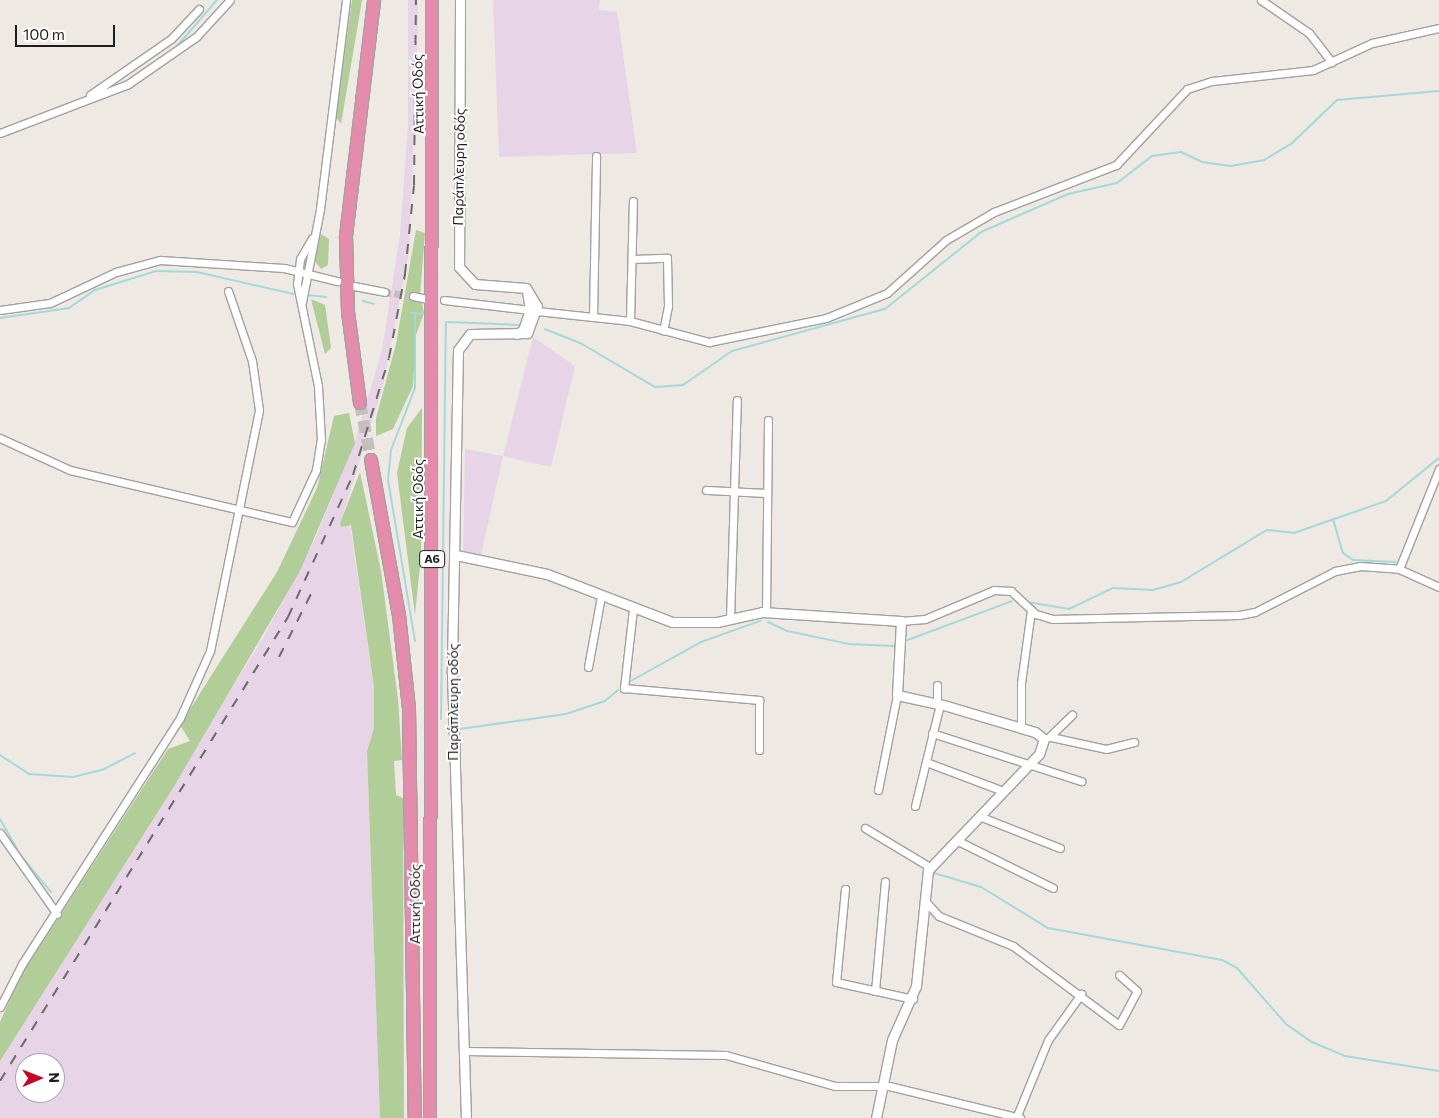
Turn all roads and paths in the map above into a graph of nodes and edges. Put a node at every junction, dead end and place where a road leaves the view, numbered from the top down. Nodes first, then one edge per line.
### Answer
1 (230, 0) edge
2 (346, 0) edge
3 (374, 0) edge
4 (432, 0) edge
5 (460, 0) edge
6 (1261, 0) edge
7 (199, 9) dead end
8 (1439, 28) edge
9 (1332, 62) junction
10 (81, 100) junction
11 (0, 133) edge
12 (596, 156) dead end
13 (633, 201) dead end
14 (312, 238) junction
15 (633, 259) junction
16 (298, 271) junction
17 (306, 274) junction
18 (337, 281) dead end
19 (354, 286) dead end
20 (228, 291) dead end
21 (384, 292) tunnel mouth
22 (413, 296) tunnel mouth
23 (427, 299) dead end
24 (444, 300) dead end
25 (302, 303) junction
26 (0, 310) edge
27 (533, 310) junction
28 (593, 317) junction
29 (630, 321) junction
30 (663, 331) junction
31 (737, 400) dead end
32 (360, 403) tunnel mouth
33 (768, 420) dead end
34 (0, 438) edge
35 (371, 460) tunnel mouth
36 (1439, 469) edge
37 (706, 490) dead end
38 (732, 492) junction
39 (767, 493) junction
40 (243, 508) junction
41 (456, 555) junction
42 (1399, 569) junction
43 (1439, 587) edge
44 (601, 596) junction
45 (633, 609) junction
46 (1031, 610) junction
47 (766, 612) junction
48 (730, 619) junction
49 (901, 621) junction
50 (588, 667) dead end
51 (937, 685) dead end
52 (897, 695) junction
53 (939, 704) junction
54 (1072, 715) dead end
55 (1021, 728) junction
56 (932, 733) junction
57 (1048, 738) junction
58 (1134, 742) dead end
59 (759, 750) dead end
60 (926, 762) junction
61 (1029, 764) junction
62 (1081, 781) dead end
63 (878, 790) dead end
64 (1003, 791) junction
65 (916, 806) dead end
66 (979, 816) junction
67 (865, 828) dead end
68 (0, 834) edge
69 (956, 840) junction
70 (1060, 848) dead end
71 (930, 867) junction
72 (885, 881) dead end
73 (1053, 888) dead end
74 (845, 889) dead end
75 (924, 900) junction
76 (57, 914) junction
77 (1119, 975) dead end
78 (874, 991) junction
79 (1081, 994) junction
80 (913, 999) junction
81 (0, 1006) edge
82 (465, 1051) junction
83 (883, 1087) junction
84 (1007, 1116) edge
85 (416, 1118) edge
86 (430, 1118) edge
87 (466, 1118) edge
88 (876, 1118) edge
89 (1018, 1118) edge

1 - 10 street
2 - 14 street
3 - 32 highway
4 - 86 highway, Αττική Οδός / Α6
5 - 27 street, Παράπλευρη οδός
6 - 9 street
7 - 10 street
8 - 9 street
9 - 30 street
10 - 11 street
12 - 28 street
13 - 15 street
14 - 16 street
14 - 17 street
15 - 29 street
15 - 30 street
16 - 17 street
16 - 25 street
16 - 26 street
17 - 18 street
17 - 25 street
19 - 21 street
20 - 40 street
22 - 23 street
24 - 27 street
25 - 40 street
27 - 28 street
27 - 41 street, Παράπλευρη οδός
28 - 29 street
29 - 30 street
31 - 38 street
33 - 39 street
34 - 40 street
35 - 85 highway, Αττική Οδός
36 - 42 street
37 - 38 street
38 - 39 street
38 - 48 street
39 - 47 street
40 - 76 street
41 - 44 street
41 - 82 street, Παράπλευρη οδός
42 - 43 street
42 - 46 street
44 - 45 street
44 - 50 street
45 - 48 street
45 - 59 street
46 - 49 street
46 - 55 street
47 - 48 street
47 - 49 street
49 - 52 street
51 - 53 street
52 - 53 street
52 - 63 street
53 - 55 street
53 - 56 street
54 - 57 street
55 - 57 street
56 - 60 street
56 - 61 street
57 - 58 street
57 - 61 street
60 - 64 street
60 - 65 street
61 - 62 street
61 - 64 street
64 - 66 street
66 - 69 street
66 - 70 street
67 - 71 street
68 - 76 street
69 - 71 street
69 - 73 street
71 - 75 street
72 - 78 street
74 - 78 street
75 - 79 street
75 - 80 street
76 - 81 street
77 - 79 street
78 - 80 street
79 - 89 street
80 - 83 street
82 - 83 street
82 - 87 street, Παράπλευρη οδός
83 - 84 street
83 - 88 street
84 - 89 street

